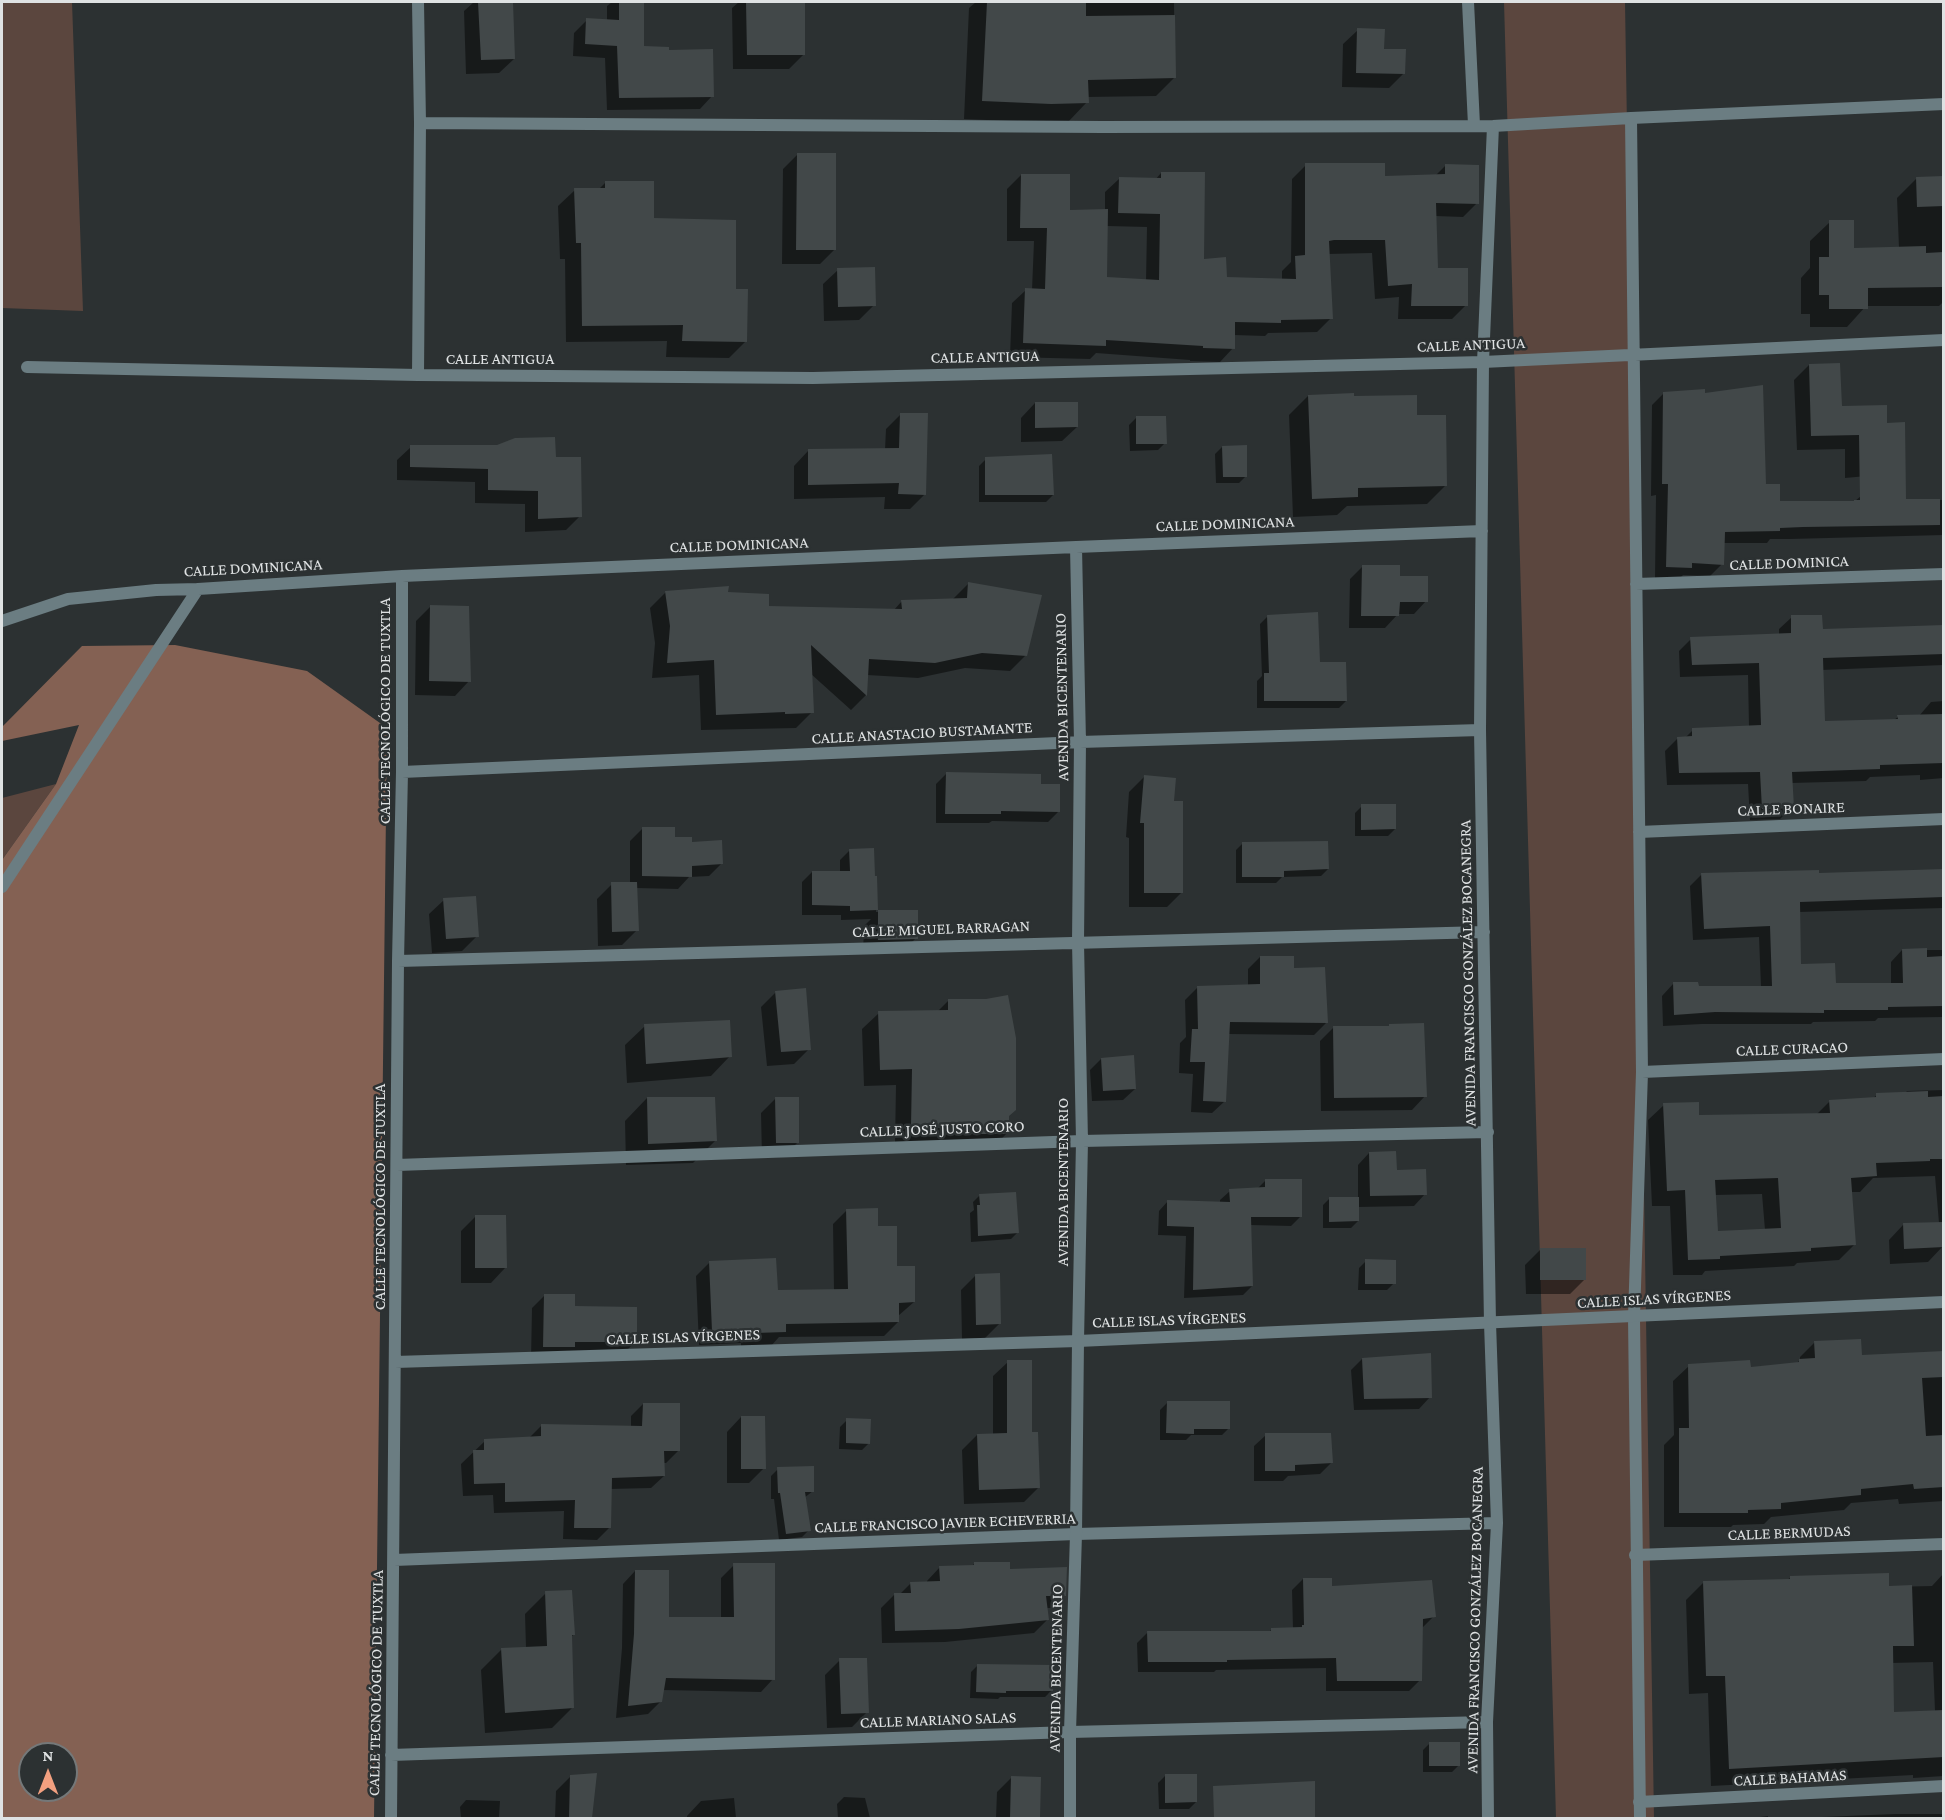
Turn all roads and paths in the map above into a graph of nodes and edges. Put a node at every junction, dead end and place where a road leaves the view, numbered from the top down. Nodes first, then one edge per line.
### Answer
1 (418, 2) edge
2 (1468, 2) edge
3 (1944, 104) edge
4 (1631, 118) junction
5 (420, 123) junction
6 (1474, 125) junction
7 (1493, 126) junction
8 (1944, 340) edge
9 (1633, 355) junction
10 (1483, 362) junction
11 (27, 367) dead end
12 (418, 375) junction
13 (1482, 531) junction
14 (1076, 547) junction
15 (1944, 574) edge
16 (402, 576) junction
17 (1636, 584) junction
18 (198, 589) junction
19 (2, 621) edge
20 (1480, 730) junction
21 (1080, 742) junction
22 (402, 772) junction
23 (1944, 819) edge
24 (1639, 832) junction
25 (2, 887) edge
26 (1484, 932) junction
27 (1078, 942) junction
28 (398, 961) junction
29 (1944, 1059) edge
30 (1642, 1072) junction
31 (1488, 1132) junction
32 (1082, 1141) junction
33 (397, 1164) junction
34 (1944, 1302) edge
35 (1634, 1317) junction
36 (1490, 1323) junction
37 (1078, 1341) junction
38 (395, 1362) junction
39 (1497, 1523) junction
40 (1076, 1534) junction
41 (1944, 1544) edge
42 (1635, 1555) junction
43 (394, 1560) junction
44 (1487, 1722) junction
45 (1070, 1732) junction
46 (391, 1755) junction
47 (1944, 1786) edge
48 (1639, 1802) junction
49 (390, 1818) edge
50 (1070, 1818) edge
51 (1488, 1818) edge
52 (1640, 1818) edge

1 - 5 street
2 - 6 street
3 - 4 street
4 - 7 street
4 - 9 street
5 - 6 street
5 - 12 street
6 - 7 street
7 - 10 street, AVENIDA FRANCISCO GONZÁLEZ BOCANEGRA
8 - 9 street, CALLE ANTIGUA
9 - 10 street, CALLE ANTIGUA
9 - 17 street
10 - 12 street, CALLE ANTIGUA
10 - 13 street, AVENIDA FRANCISCO GONZÁLEZ BOCANEGRA
11 - 12 street, CALLE ANTIGUA
13 - 14 street, CALLE DOMINICANA
13 - 20 street, AVENIDA FRANCISCO GONZÁLEZ BOCANEGRA
14 - 16 street, CALLE DOMINICANA
14 - 21 street, AVENIDA BICENTENARIO
15 - 17 street, CALLE DOMINICA
16 - 18 street, CALLE DOMINICANA
16 - 22 street, CALLE TECNOLÓGICO DE TUXTLA
17 - 24 street
18 - 19 street, CALLE DOMINICANA
18 - 25 street
20 - 21 street, CALLE ANASTACIO BUSTAMANTE
20 - 26 street, AVENIDA FRANCISCO GONZÁLEZ BOCANEGRA
21 - 22 street, CALLE ANASTACIO BUSTAMANTE
21 - 27 street, AVENIDA BICENTENARIO
22 - 28 street, CALLE TECNOLÓGICO DE TUXTLA
23 - 24 street, CALLE BONAIRE
24 - 30 street
26 - 27 street, CALLE MIGUEL BARRAGAN
26 - 31 street, AVENIDA FRANCISCO GONZÁLEZ BOCANEGRA
27 - 28 street, CALLE MIGUEL BARRAGAN
27 - 32 street, AVENIDA BICENTENARIO
28 - 33 street, CALLE TECNOLÓGICO DE TUXTLA
29 - 30 street, CALLE CURACAO
30 - 35 street
31 - 32 street, CALLE JOSÉ JUSTO CORO
31 - 36 street, AVENIDA FRANCISCO GONZÁLEZ BOCANEGRA
32 - 33 street, CALLE JOSÉ JUSTO CORO
32 - 37 street, AVENIDA BICENTENARIO
33 - 38 street, CALLE TECNOLÓGICO DE TUXTLA
34 - 35 street, CALLE ISLAS VÍRGENES
35 - 36 street, CALLE ISLAS VÍRGENES
35 - 42 street
36 - 37 street, CALLE ISLAS VÍRGENES
36 - 39 street, AVENIDA FRANCISCO GONZÁLEZ BOCANEGRA
37 - 38 street, CALLE ISLAS VÍRGENES
37 - 40 street, AVENIDA BICENTENARIO
38 - 43 street, CALLE TECNOLÓGICO DE TUXTLA
39 - 40 street, CALLE FRANCISCO JAVIER ECHEVERRIA
39 - 44 street, AVENIDA FRANCISCO GONZÁLEZ BOCANEGRA
40 - 43 street, CALLE FRANCISCO JAVIER ECHEVERRIA
40 - 45 street, AVENIDA BICENTENARIO
41 - 42 street, CALLE BERMUDAS
42 - 48 street
43 - 46 street, CALLE TECNOLÓGICO DE TUXTLA
44 - 45 street, CALLE MARIANO SALAS
44 - 51 street, AVENIDA FRANCISCO GONZÁLEZ BOCANEGRA
45 - 46 street, CALLE MARIANO SALAS
45 - 50 street, AVENIDA BICENTENARIO
46 - 49 street, CALLE TECNOLÓGICO DE TUXTLA
47 - 48 street, CALLE BAHAMAS
48 - 52 street

